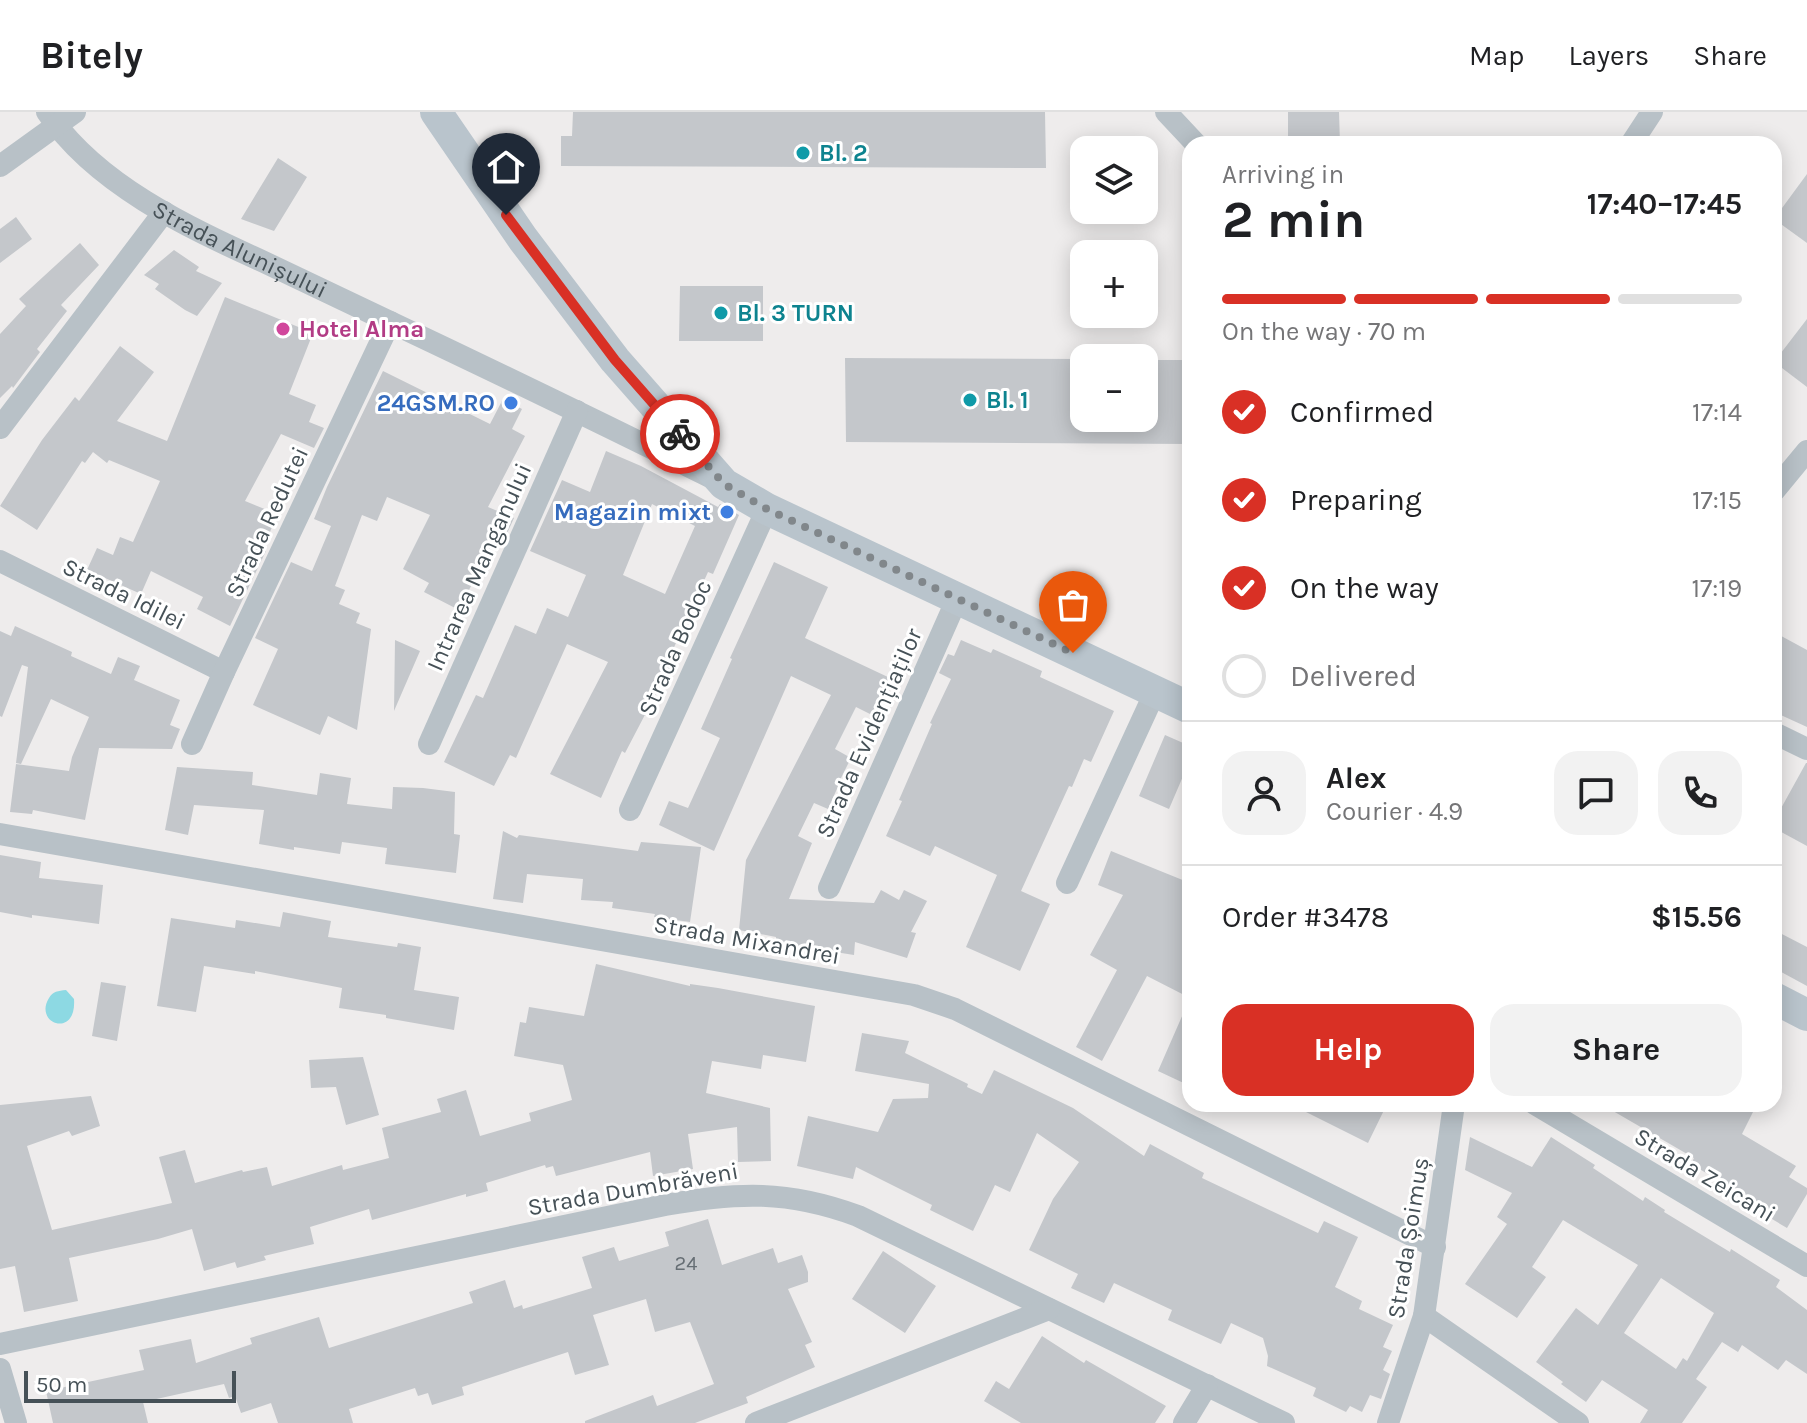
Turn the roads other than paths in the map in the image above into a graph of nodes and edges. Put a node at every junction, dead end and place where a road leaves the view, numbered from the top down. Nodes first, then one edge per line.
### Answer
1 (75, 112) edge
2 (436, 112) edge
3 (1166, 112) edge
4 (1652, 112) edge
5 (51, 119) edge
6 (1188, 136) edge
7 (1636, 136) edge
8 (0, 166) edge
9 (164, 212) junction
10 (390, 322) junction
11 (577, 411) junction
12 (0, 428) edge
13 (1807, 451) edge
14 (1782, 481) edge
15 (724, 484) junction
16 (767, 509) junction
17 (0, 561) edge
18 (957, 599) junction
19 (224, 672) junction
20 (1155, 692) junction
21 (1182, 704) edge
22 (1782, 737) edge
23 (192, 744) dead end
24 (429, 744) dead end
25 (1807, 749) edge
26 (630, 810) dead end
27 (0, 834) edge
28 (1067, 883) dead end
29 (829, 888) dead end
30 (1782, 1002) edge
31 (1807, 1015) edge
32 (1453, 1112) edge
33 (1548, 1112) edge
34 (1435, 1247) junction
35 (1807, 1266) edge
36 (1049, 1309) junction
37 (1424, 1316) junction
38 (0, 1344) edge
39 (0, 1369) edge
40 (1207, 1385) junction
41 (16, 1423) edge
42 (756, 1423) edge
43 (1184, 1423) edge
44 (1284, 1423) edge
45 (1388, 1423) edge
46 (1578, 1423) edge

1 - 5 street
2 - 15 street
3 - 6 street
4 - 7 street
5 - 8 street
5 - 9 street, Strada Alunișului
9 - 10 street, Strada Alunișului
9 - 12 street
10 - 11 street, Strada Alunișului
10 - 19 street, Strada Redutei
11 - 15 street, Strada Alunișului
11 - 24 street, Intrarea Manganului
13 - 14 street
15 - 16 street, Strada Alunișului
16 - 18 street, Strada Alunișului
16 - 26 street, Strada Bodoc
17 - 19 street, Strada Idilei
18 - 20 street, Strada Alunișului
18 - 29 street, Strada Evidențiaților
19 - 23 street, Strada Redutei
20 - 21 street, Strada Alunișului
20 - 28 street
22 - 25 street
27 - 34 street, Strada Mixandrei
30 - 31 street
32 - 34 street, Strada Șoimuș
33 - 35 street, Strada Zeicani
34 - 37 street, Strada Șoimuș
36 - 38 street, Strada Dumbrăveni
36 - 40 street, Strada Dumbrăveni
36 - 42 street
37 - 45 street, Strada Șoimuș
37 - 46 street
39 - 41 street
40 - 43 street
40 - 44 street, Strada Dumbrăveni

